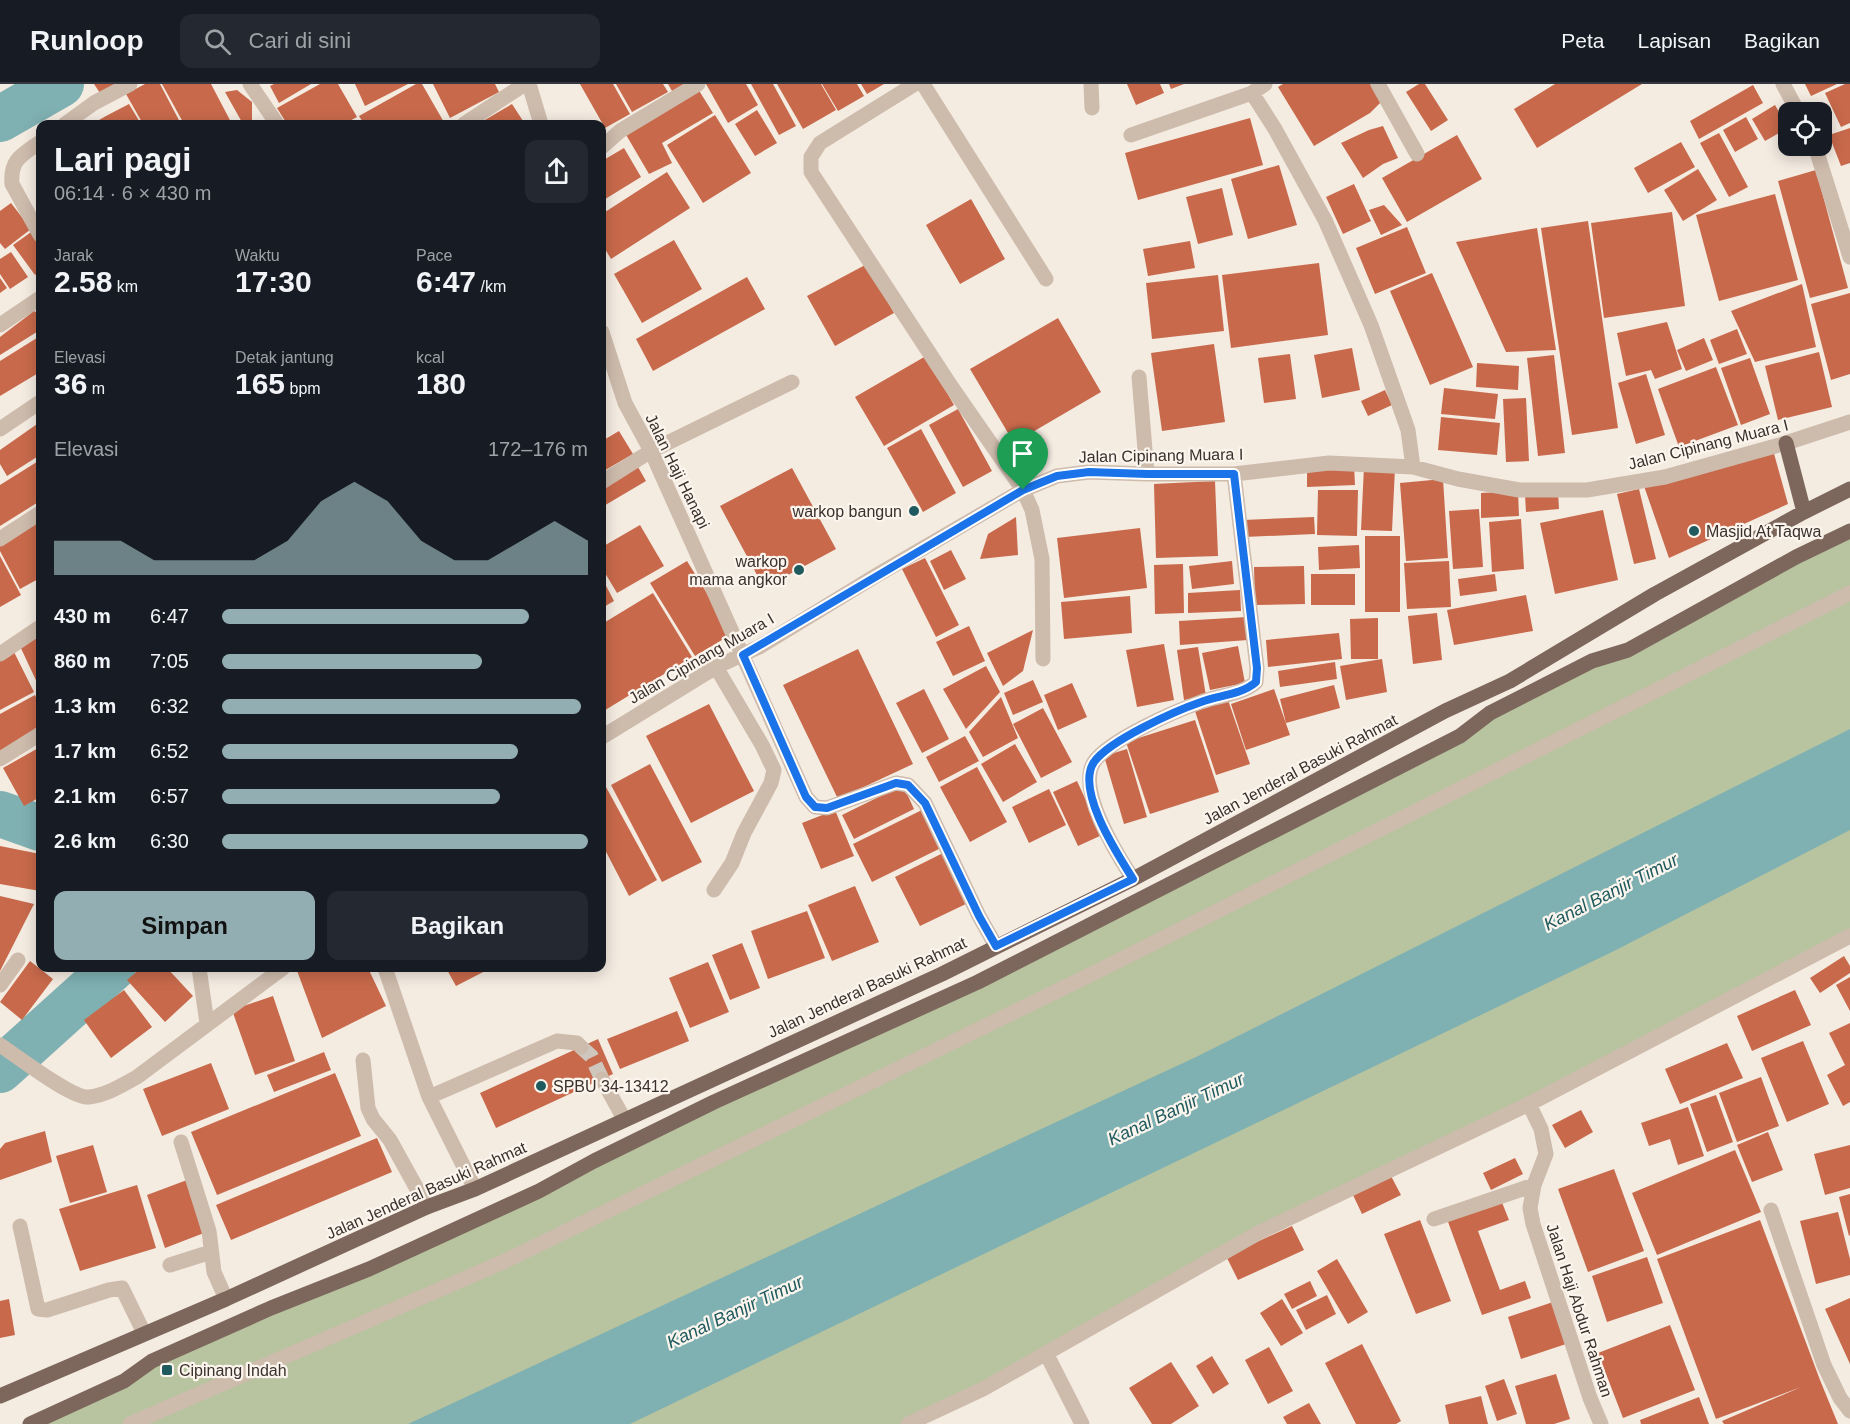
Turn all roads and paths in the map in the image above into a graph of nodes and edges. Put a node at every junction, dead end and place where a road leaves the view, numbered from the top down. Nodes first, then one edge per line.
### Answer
1 (130, 84) edge
2 (250, 84) edge
3 (527, 84) edge
4 (698, 84) edge
5 (915, 84) edge
6 (923, 84) edge
7 (1091, 84) edge
8 (1378, 84) edge
9 (1783, 84) edge
10 (1259, 88) edge
11 (1793, 102) edge
12 (1092, 108) dead end
13 (71, 120) edge
14 (274, 120) edge
15 (470, 120) edge
16 (540, 120) edge
17 (1131, 135) dead end
18 (606, 143) edge
19 (36, 145) edge
20 (1417, 154) dead end
21 (1818, 156) edge
22 (36, 228) edge
23 (1850, 257) edge
24 (1046, 279) dead end
25 (36, 301) edge
26 (0, 325) edge
27 (606, 344) edge
28 (1139, 377) dead end
29 (792, 382) dead end
30 (36, 405) edge
31 (1850, 422) edge
32 (0, 429) edge
33 (1786, 443) junction
34 (651, 452) junction
35 (1413, 467) junction
36 (1147, 474) junction
37 (1234, 474) junction
38 (606, 480) edge
39 (1850, 489) edge
40 (1023, 490) junction
41 (1804, 512) junction
42 (36, 516) edge
43 (1850, 531) edge
44 (0, 539) edge
45 (1850, 593) edge
46 (36, 630) edge
47 (0, 654) edge
48 (743, 655) junction
49 (1043, 659) dead end
50 (716, 667) junction
51 (606, 735) edge
52 (36, 736) edge
53 (0, 759) edge
54 (1133, 879) junction
55 (714, 890) dead end
56 (1850, 936) edge
57 (996, 946) junction
58 (18, 960) dead end
59 (200, 972) edge
60 (277, 972) edge
61 (386, 972) edge
62 (0, 985) edge
63 (207, 1023) junction
64 (0, 1045) edge
65 (581, 1047) dead end
66 (363, 1060) dead end
67 (602, 1079) tunnel mouth
68 (429, 1097) junction
69 (1529, 1104) junction
70 (624, 1119) junction
71 (181, 1142) dead end
72 (1534, 1185) junction
73 (475, 1189) junction
74 (427, 1207) junction
75 (1771, 1210) dead end
76 (1434, 1219) dead end
77 (20, 1226) dead end
78 (211, 1252) junction
79 (170, 1265) dead end
80 (226, 1299) junction
81 (144, 1333) junction
82 (1046, 1353) junction
83 (0, 1396) edge
84 (1850, 1411) edge
85 (30, 1424) edge
86 (130, 1424) edge
87 (908, 1424) edge
88 (1082, 1424) edge
89 (1601, 1424) edge

1 - 13 street
2 - 14 street
3 - 15 street
3 - 16 street
4 - 18 street
5 - 40 street
6 - 24 street
7 - 12 street
8 - 20 street
9 - 11 street
10 - 17 street
10 - 35 street
19 - 22 street
21 - 23 street
25 - 26 street
27 - 34 street, Jalan Haji Hanapi
28 - 36 street
29 - 34 street
30 - 32 street
31 - 33 street, Jalan Cipinang Muara I
33 - 35 street, Jalan Cipinang Muara I
33 - 41 main road
34 - 38 street
34 - 48 street, Jalan Haji Hanapi
35 - 37 street, Jalan Cipinang Muara I
36 - 37 street, Jalan Cipinang Muara I
36 - 40 street, Jalan Cipinang Muara I
37 - 54 street
39 - 41 main road, Jalan Jenderal Basuki Rahmat
40 - 48 street, Jalan Cipinang Muara I
40 - 49 street
41 - 54 main road, Jalan Jenderal Basuki Rahmat
42 - 44 street
43 - 85 main road
45 - 86 street
46 - 47 street
48 - 50 street, Jalan Cipinang Muara I
48 - 57 street, Jalan Haji Hanapi
50 - 51 street, Jalan Cipinang Muara I
50 - 55 street
52 - 53 street
54 - 57 main road, Jalan Jenderal Basuki Rahmat
56 - 69 street
57 - 70 main road, Jalan Jenderal Basuki Rahmat
58 - 62 street
59 - 63 street
60 - 63 street
61 - 68 street
63 - 64 street
65 - 68 street
66 - 74 street
67 - 70 street
68 - 73 street
69 - 72 street, Jalan Haji Abdur Rahman
69 - 82 street
70 - 73 main road, Jalan Jenderal Basuki Rahmat
71 - 78 street
72 - 76 street
72 - 89 street, Jalan Haji Abdur Rahman
73 - 74 main road, Jalan Jenderal Basuki Rahmat
74 - 80 main road, Jalan Jenderal Basuki Rahmat
75 - 84 street
77 - 81 street
78 - 79 street
78 - 80 street
80 - 81 main road, Jalan Jenderal Basuki Rahmat
81 - 83 main road, Jalan Jenderal Basuki Rahmat
82 - 87 street
82 - 88 street

